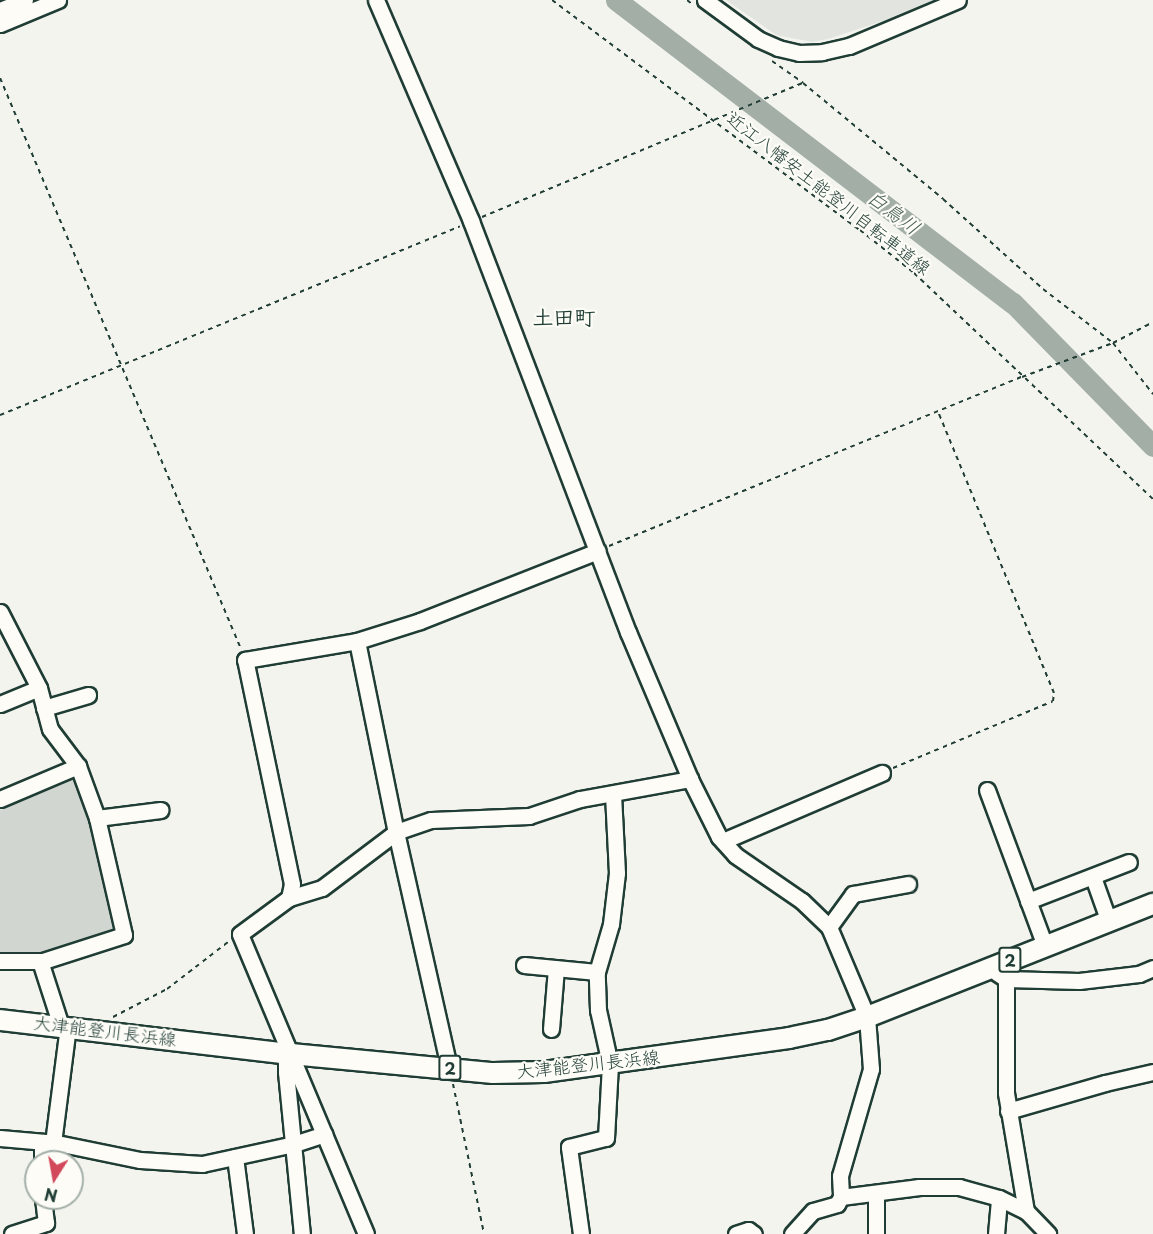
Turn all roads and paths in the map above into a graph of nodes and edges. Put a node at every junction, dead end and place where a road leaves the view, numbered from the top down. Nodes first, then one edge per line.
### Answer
1 (25, 0) edge
2 (58, 0) edge
3 (376, 0) edge
4 (552, 0) edge
5 (705, 0) edge
6 (958, 0) edge
7 (0, 10) edge
8 (0, 24) edge
9 (0, 78) edge
10 (713, 121) junction
11 (471, 221) junction
12 (1153, 322) edge
13 (1113, 343) junction
14 (121, 365) junction
15 (1022, 377) junction
16 (1153, 394) edge
17 (938, 411) junction
18 (0, 415) edge
19 (1153, 499) edge
20 (598, 550) junction
21 (0, 612) edge
22 (357, 641) junction
23 (245, 660) junction
24 (39, 688) junction
25 (88, 695) dead end
26 (0, 704) edge
27 (44, 708) junction
28 (78, 766) junction
29 (882, 773) joint
30 (690, 779) junction
31 (987, 790) dead end
32 (613, 795) junction
33 (0, 799) edge
34 (159, 810) dead end
35 (97, 818) junction
36 (396, 832) junction
37 (723, 841) junction
38 (1129, 862) dead end
39 (1092, 876) junction
40 (908, 884) dead end
41 (289, 898) junction
42 (1028, 901) junction
43 (1153, 904) edge
44 (1109, 922) junction
45 (829, 927) junction
46 (240, 934) junction
47 (1045, 946) junction
48 (39, 961) junction
49 (0, 962) edge
50 (524, 965) dead end
51 (556, 968) junction
52 (989, 968) junction
53 (1153, 968) edge
54 (597, 972) junction
55 (1006, 979) junction
56 (867, 1017) junction
57 (0, 1020) edge
58 (65, 1026) junction
59 (551, 1029) dead end
60 (101, 1030) junction
61 (291, 1054) junction
62 (610, 1064) junction
63 (449, 1067) junction
64 (1153, 1072) edge
65 (1008, 1111) junction
66 (324, 1134) junction
67 (0, 1138) edge
68 (47, 1142) junction
69 (294, 1144) junction
70 (45, 1150) edge
71 (235, 1157) junction
72 (876, 1193) junction
73 (841, 1197) junction
74 (999, 1198) junction
75 (44, 1210) edge
76 (1026, 1211) junction
77 (1041, 1231) edge
78 (12, 1234) edge
79 (244, 1234) edge
80 (302, 1234) edge
81 (366, 1234) edge
82 (484, 1234) edge
83 (580, 1234) edge
84 (736, 1234) edge
85 (754, 1234) edge
86 (792, 1234) edge
87 (876, 1234) edge
88 (996, 1234) edge

1 - 7 street
2 - 8 street
3 - 11 street
4 - 10 path, 近江八幡安土能登川自転車道線
5 - 6 street
9 - 14 path
10 - 11 path
10 - 13 path
10 - 15 path, 近江八幡安土能登川自転車道線
11 - 14 path
11 - 20 street
12 - 13 path
13 - 15 path
13 - 16 path
14 - 18 path
14 - 23 path
15 - 17 path
15 - 19 path, 近江八幡安土能登川自転車道線
17 - 20 path
17 - 29 path
20 - 22 street
20 - 30 street
21 - 24 street
22 - 23 street
22 - 36 street
23 - 41 street
24 - 26 street
24 - 27 street
25 - 27 street
27 - 28 street
28 - 33 street
28 - 35 street
29 - 37 street
30 - 32 street
30 - 37 street
31 - 42 street
32 - 36 street
32 - 54 street
34 - 35 street
35 - 48 street
36 - 41 street
36 - 63 street
37 - 45 street
38 - 39 street
39 - 42 street
39 - 44 street
40 - 45 street
41 - 46 street
42 - 47 street
43 - 44 main road, 大津能登川長浜線 / 2
44 - 47 main road, 大津能登川長浜線 / 2
45 - 56 street
46 - 60 path
46 - 61 street
47 - 52 main road, 大津能登川長浜線 / 2
48 - 49 street
48 - 58 street
50 - 51 street
51 - 54 street
51 - 59 street
52 - 55 street
52 - 56 main road, 大津能登川長浜線 / 2
53 - 55 street
54 - 62 street
55 - 65 street
56 - 62 main road, 大津能登川長浜線 / 2
56 - 73 street
57 - 58 main road, 大津能登川長浜線 / 2
58 - 60 main road, 大津能登川長浜線 / 2
58 - 68 street
60 - 61 main road, 大津能登川長浜線 / 2
61 - 63 main road, 大津能登川長浜線 / 2
61 - 66 street
61 - 69 street
62 - 63 main road, 大津能登川長浜線 / 2
62 - 83 street
63 - 82 path
64 - 65 street
65 - 76 street
66 - 69 street
66 - 81 street
67 - 68 street
68 - 70 street
68 - 71 street
69 - 71 street
69 - 80 street
71 - 79 street
72 - 73 street
72 - 74 street
72 - 87 street
73 - 86 street
74 - 76 street
74 - 88 street
75 - 78 street
76 - 77 street
84 - 85 street

